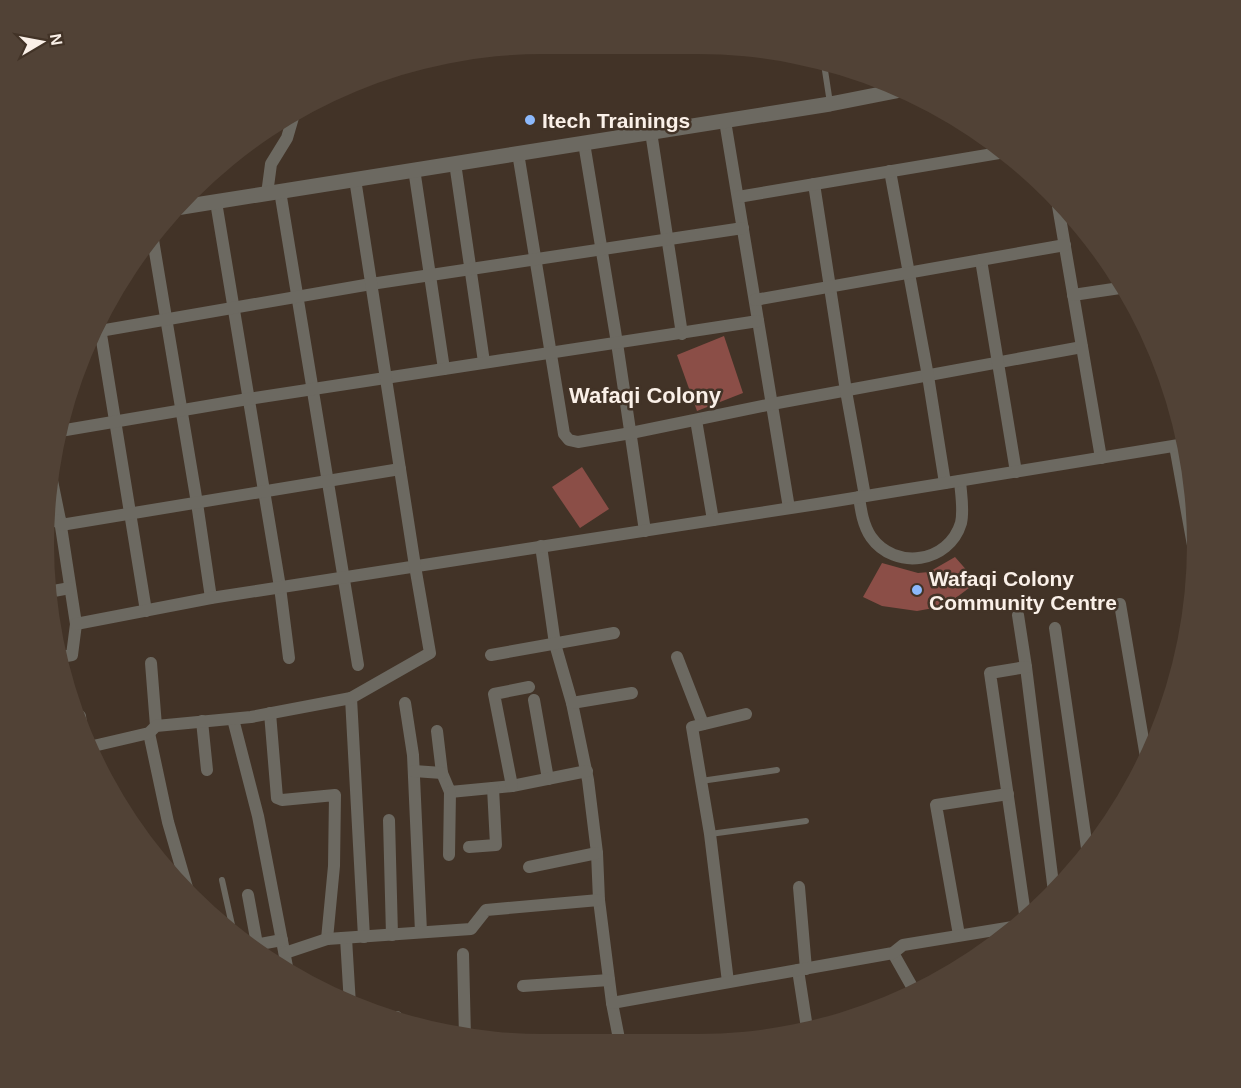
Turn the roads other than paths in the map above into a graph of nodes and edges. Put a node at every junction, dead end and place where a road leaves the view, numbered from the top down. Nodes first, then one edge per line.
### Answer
1 (825, 71) edge
2 (888, 93) edge
3 (830, 104) junction
4 (725, 121) junction
5 (291, 125) edge
6 (651, 132) junction
7 (584, 143) junction
8 (518, 153) junction
9 (993, 154) edge
10 (455, 163) junction
11 (414, 170) junction
12 (890, 171) junction
13 (355, 179) junction
14 (814, 184) junction
15 (274, 192) junction
16 (738, 197) junction
17 (216, 202) junction
18 (191, 206) edge
19 (1060, 216) edge
20 (743, 228) junction
21 (668, 239) junction
22 (1065, 245) junction
23 (154, 247) edge
24 (601, 249) junction
25 (534, 259) junction
26 (981, 260) junction
27 (471, 269) junction
28 (909, 273) junction
29 (429, 275) junction
30 (371, 284) junction
31 (830, 287) junction
32 (1115, 289) edge
33 (1073, 295) junction
34 (298, 297) junction
35 (755, 300) junction
36 (233, 308) junction
37 (166, 319) junction
38 (758, 321) junction
39 (105, 327) edge
40 (682, 334) junction
41 (100, 338) edge
42 (617, 343) junction
43 (1082, 347) junction
44 (550, 353) junction
45 (484, 362) junction
46 (998, 363) junction
47 (444, 369) junction
48 (928, 376) junction
49 (385, 378) junction
50 (313, 389) junction
51 (846, 391) junction
52 (248, 399) junction
53 (772, 404) junction
54 (181, 410) junction
55 (696, 420) junction
56 (115, 421) junction
57 (68, 430) edge
58 (630, 434) junction
59 (1177, 445) edge
60 (1101, 458) junction
61 (400, 469) junction
62 (1016, 472) junction
63 (328, 481) junction
64 (960, 481) junction
65 (945, 483) junction
66 (264, 492) junction
67 (862, 497) junction
68 (56, 502) edge
69 (197, 503) junction
70 (789, 508) junction
71 (130, 514) junction
72 (713, 520) junction
73 (55, 523) edge
74 (60, 523) junction
75 (645, 531) junction
76 (541, 546) junction
77 (414, 566) junction
78 (344, 578) junction
79 (280, 587) junction
80 (70, 588) junction
81 (56, 590) edge
82 (211, 598) junction
83 (1120, 604) dead end
84 (146, 610) junction
85 (1018, 615) dead end
86 (76, 624) junction
87 (1055, 628) dead end
88 (614, 633) dead end
89 (555, 644) junction
90 (491, 655) dead end
91 (67, 656) edge
92 (677, 657) dead end
93 (289, 658) dead end
94 (151, 663) dead end
95 (358, 664) dead end
96 (1026, 667) junction
97 (529, 687) dead end
98 (632, 693) dead end
99 (351, 698) junction
100 (534, 700) dead end
101 (405, 703) dead end
102 (572, 703) junction
103 (270, 713) junction
104 (746, 714) dead end
105 (233, 719) junction
106 (202, 721) junction
107 (703, 724) junction
108 (152, 730) junction
109 (437, 731) dead end
110 (97, 745) edge
111 (1144, 745) edge
112 (207, 770) dead end
113 (777, 770) dead end
114 (414, 771) junction
115 (587, 771) junction
116 (442, 773) junction
117 (548, 779) junction
118 (702, 781) junction
119 (512, 786) junction
120 (493, 788) junction
121 (450, 792) junction
122 (1008, 794) junction
123 (389, 820) dead end
124 (806, 821) dead end
125 (711, 834) junction
126 (1086, 842) edge
127 (469, 847) dead end
128 (597, 853) junction
129 (449, 855) dead end
130 (528, 867) dead end
131 (183, 875) edge
132 (222, 880) dead end
133 (1053, 880) edge
134 (799, 887) dead end
135 (248, 895) dead end
136 (599, 900) junction
137 (1024, 908) edge
138 (231, 920) edge
139 (1000, 929) edge
140 (421, 932) junction
141 (392, 934) junction
142 (959, 935) junction
143 (252, 937) edge
144 (364, 937) junction
145 (346, 938) junction
146 (327, 939) junction
147 (264, 945) edge
148 (284, 946) junction
149 (893, 953) junction
150 (463, 954) dead end
151 (286, 960) edge
152 (802, 969) junction
153 (609, 980) junction
154 (728, 982) junction
155 (911, 985) edge
156 (522, 986) dead end
157 (349, 994) edge
158 (612, 1003) junction
159 (806, 1022) edge
160 (465, 1028) edge
161 (618, 1034) edge

1 - 3 lane
2 - 3 street
3 - 4 street
4 - 6 street
4 - 16 street
5 - 15 street
6 - 7 street
6 - 21 street
7 - 8 street
7 - 24 street
8 - 10 street
8 - 25 street
9 - 12 street
10 - 11 street
10 - 27 street
11 - 13 street
11 - 29 street
12 - 14 street
12 - 28 street
13 - 15 street
13 - 30 street
14 - 16 street
14 - 31 street
15 - 17 street
15 - 34 street
16 - 20 street
17 - 18 street
17 - 36 street
19 - 22 street
20 - 21 street
20 - 35 street
21 - 24 street
21 - 40 street
22 - 26 street
22 - 33 street
23 - 37 street
24 - 25 street
24 - 42 street
25 - 27 street
25 - 44 street
26 - 28 street
26 - 46 street
27 - 29 street
27 - 45 street
28 - 31 street
28 - 48 street
29 - 30 street
29 - 47 street
30 - 34 street
30 - 49 street
31 - 35 street
31 - 51 street
32 - 33 street
33 - 43 street
34 - 36 street
34 - 50 street
35 - 38 street
36 - 37 street
36 - 52 street
37 - 39 street
37 - 54 street
38 - 40 street
38 - 53 street
40 - 42 street
41 - 56 street
42 - 44 street
42 - 58 street
43 - 46 street
43 - 60 street
44 - 45 street
44 - 58 street
45 - 47 street
46 - 48 street
46 - 62 street
47 - 49 street
48 - 51 street
48 - 65 street
49 - 50 street
49 - 61 street
50 - 52 street
50 - 63 street
51 - 53 street
51 - 67 street
52 - 54 street
52 - 66 street
53 - 55 street
53 - 70 street
54 - 56 street
54 - 69 street
55 - 58 street
55 - 72 street
56 - 57 street
56 - 71 street
58 - 75 street
59 - 60 street
60 - 62 street
61 - 63 street
61 - 77 street
62 - 64 street
63 - 66 street
63 - 78 street
64 - 65 street
64 - 67 street
65 - 67 street
66 - 69 street
66 - 79 street
67 - 70 street
68 - 74 street
69 - 71 street
69 - 82 street
70 - 72 street
71 - 74 street
71 - 84 street
72 - 75 street
73 - 74 street
74 - 80 street
75 - 76 street
76 - 77 street
76 - 89 street
77 - 78 street
77 - 99 street
78 - 79 street
78 - 95 street
79 - 82 street
79 - 93 street
80 - 81 street
80 - 86 street
82 - 84 street
83 - 111 street
84 - 86 street
85 - 96 street
86 - 91 street
87 - 126 street
88 - 89 street
89 - 90 street
89 - 102 street
92 - 107 street
94 - 108 street
96 - 122 street
96 - 133 street
97 - 119 street
98 - 102 street
99 - 103 street
99 - 144 street
100 - 117 street
101 - 114 street
102 - 115 street
103 - 105 street
103 - 146 street
104 - 107 street
105 - 106 street
105 - 148 street
106 - 108 street
106 - 112 street
107 - 118 street
108 - 110 street
108 - 131 street
109 - 116 street
113 - 118 lane
114 - 116 street
114 - 140 street
115 - 117 street
115 - 128 street
116 - 121 street
117 - 119 street
118 - 125 street
119 - 120 street
120 - 121 street
120 - 127 street
121 - 129 street
122 - 137 street
122 - 142 street
123 - 141 street
124 - 125 lane
125 - 154 street
128 - 130 street
128 - 136 street
132 - 138 lane
134 - 152 street
135 - 143 street
136 - 140 street
136 - 153 street
139 - 142 street
140 - 141 street
141 - 144 street
142 - 149 street
144 - 145 street
145 - 146 street
145 - 157 street
146 - 148 street
147 - 148 street
148 - 151 street
149 - 152 street
149 - 155 street
150 - 160 street
152 - 154 street
152 - 159 street
153 - 156 street
153 - 158 street
154 - 158 street
158 - 161 street

